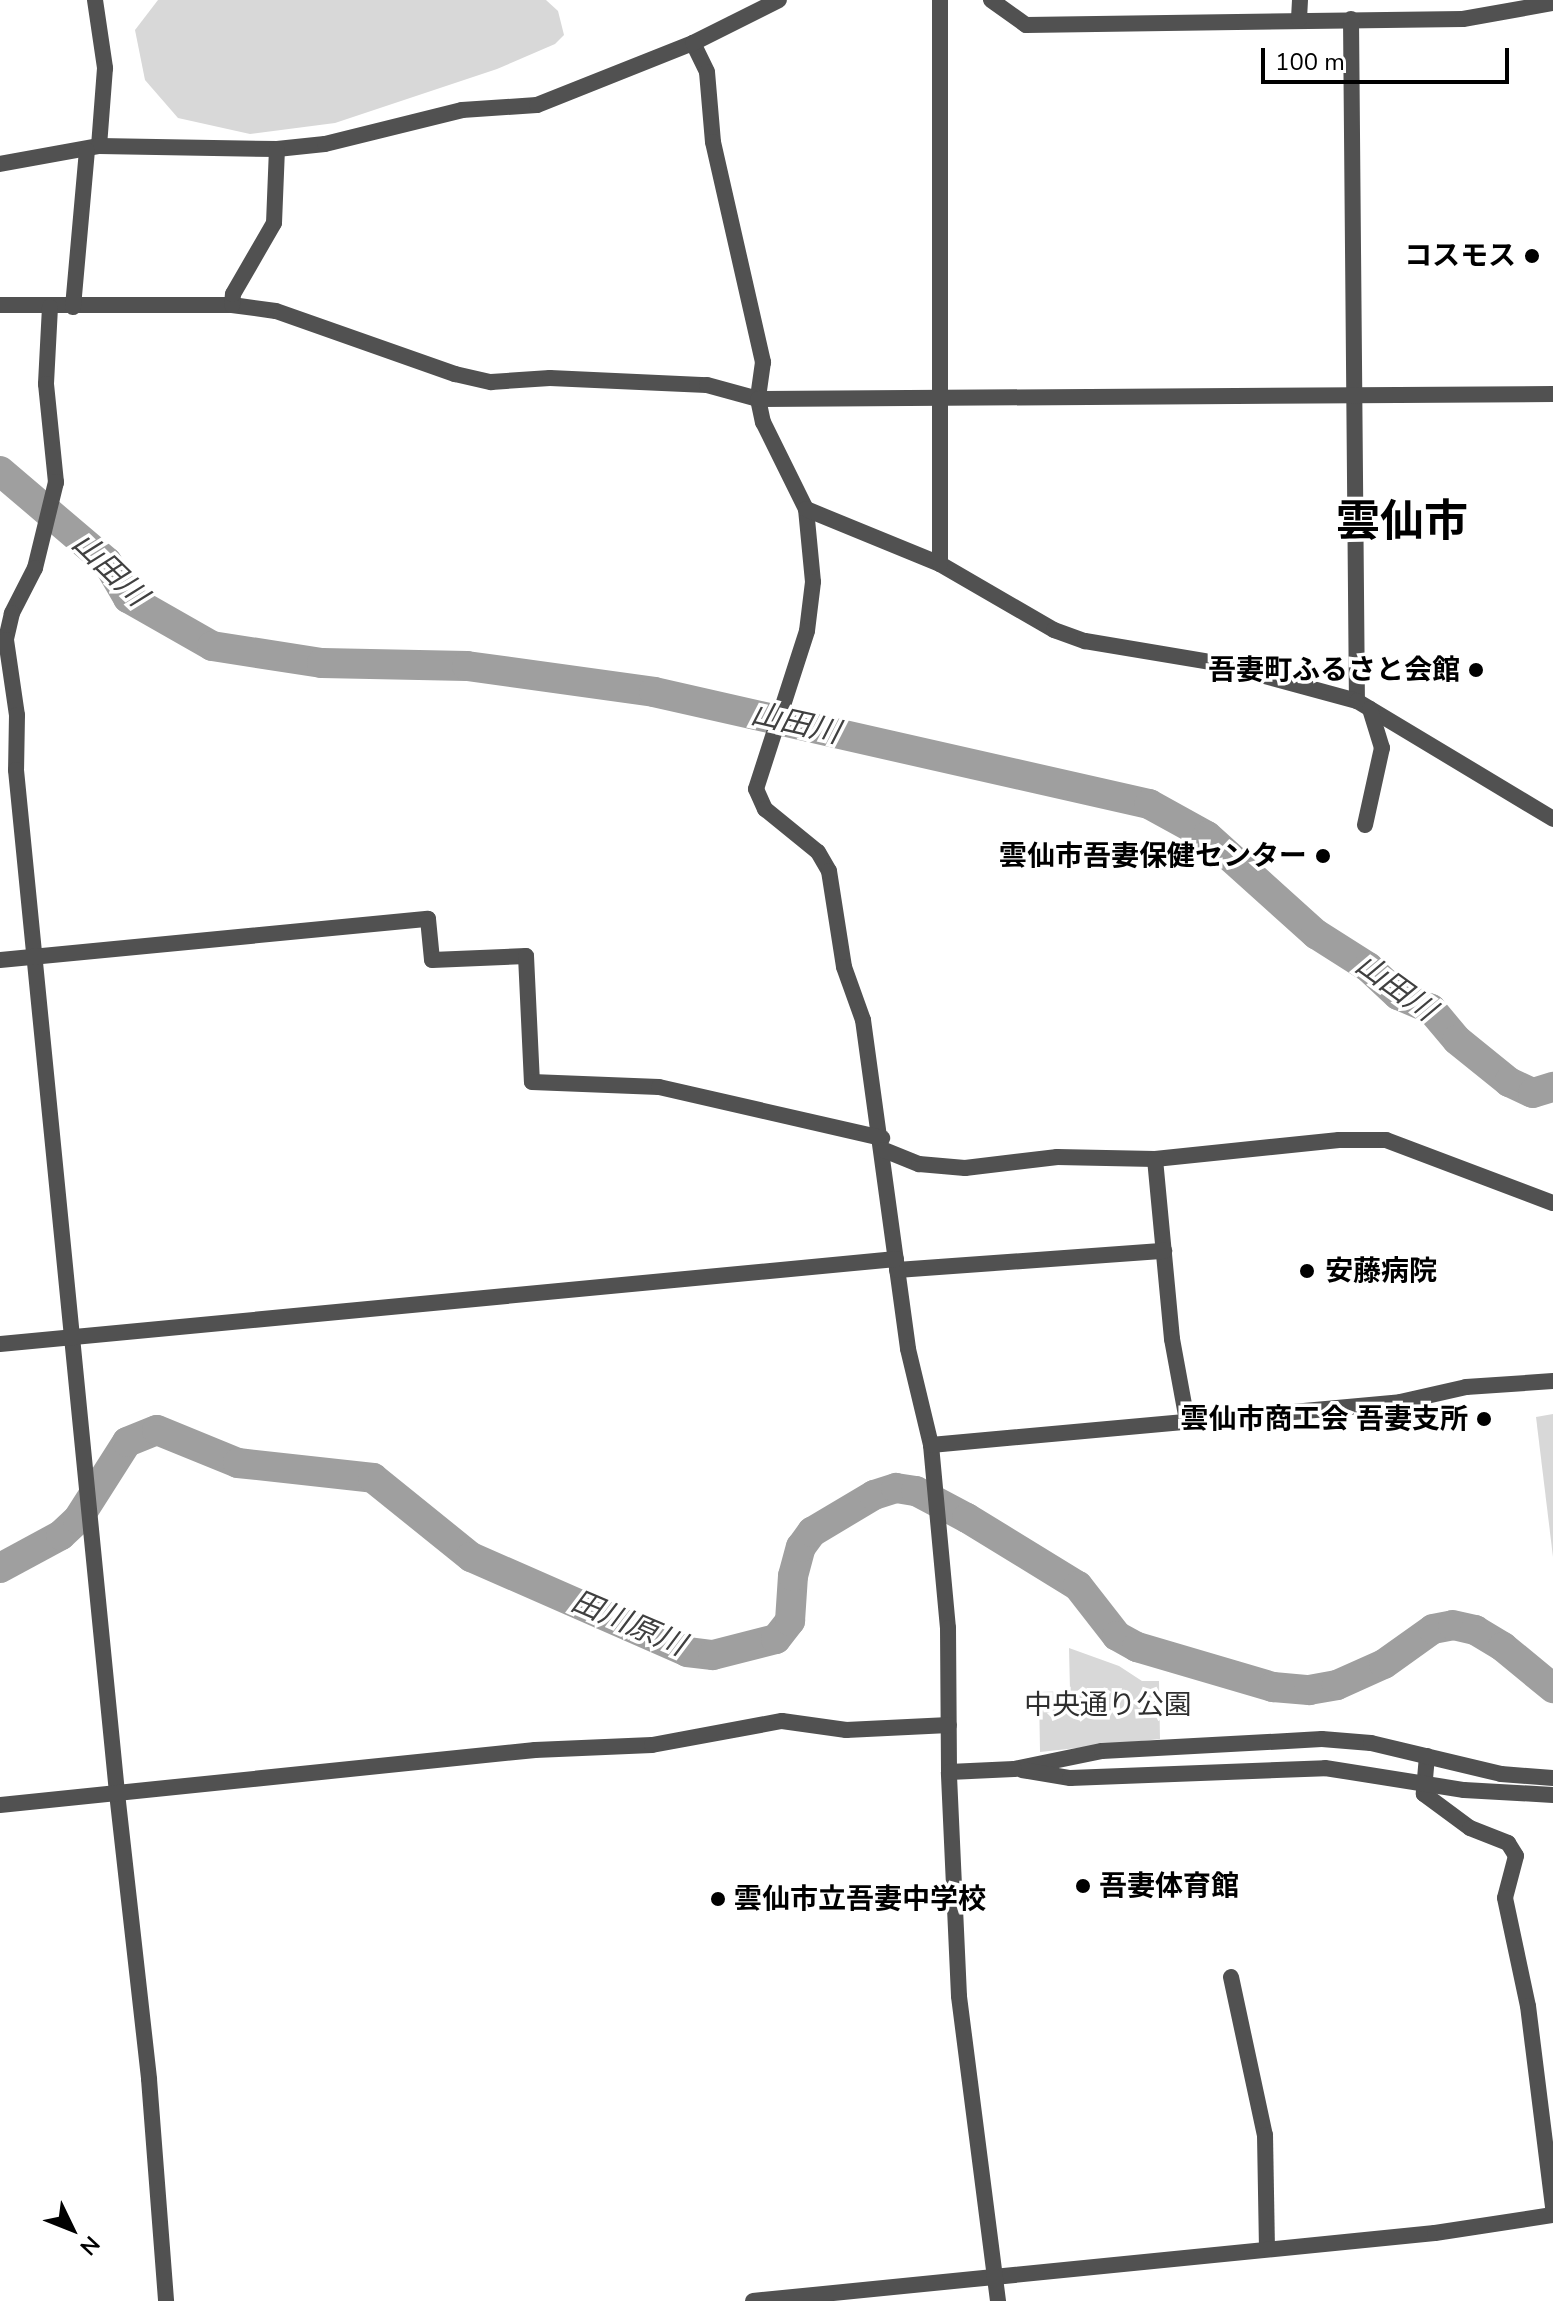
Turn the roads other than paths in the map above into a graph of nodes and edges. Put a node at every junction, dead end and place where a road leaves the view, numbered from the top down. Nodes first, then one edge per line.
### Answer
1 (95, 0) edge
2 (779, 0) edge
3 (940, 0) edge
4 (991, 0) edge
5 (1300, 0) edge
6 (1553, 3) edge
7 (1299, 19) junction
8 (1351, 19) junction
9 (693, 43) junction
10 (93, 148) junction
11 (277, 149) junction
12 (0, 164) edge
13 (0, 305) edge
14 (232, 305) junction
15 (50, 307) junction
16 (73, 307) junction
17 (1553, 394) edge
18 (1354, 396) junction
19 (938, 397) junction
20 (758, 399) junction
21 (806, 509) junction
22 (940, 564) junction
23 (1364, 705) junction
24 (1553, 819) edge
25 (1365, 825) dead end
26 (35, 957) junction
27 (0, 960) edge
28 (883, 1144) junction
29 (1155, 1159) junction
30 (1553, 1203) edge
31 (1164, 1251) junction
32 (896, 1264) junction
33 (72, 1338) junction
34 (0, 1344) edge
35 (1553, 1381) edge
36 (1187, 1421) junction
37 (931, 1445) junction
38 (949, 1725) junction
39 (1188, 1746) junction
40 (1427, 1756) junction
41 (1014, 1769) junction
42 (949, 1772) junction
43 (1190, 1773) junction
44 (1553, 1778) edge
45 (1421, 1782) junction
46 (117, 1793) junction
47 (1553, 1795) edge
48 (0, 1805) edge
49 (1231, 1977) dead end
50 (1553, 2207) edge
51 (1553, 2215) edge
52 (1267, 2248) junction
53 (994, 2274) junction
54 (166, 2301) edge
55 (753, 2301) edge
56 (998, 2301) edge

1 - 10 street
2 - 9 street
3 - 19 street
4 - 7 street
5 - 7 street
6 - 8 street
7 - 8 street
8 - 18 street
9 - 11 street
9 - 20 street
10 - 11 street
10 - 12 street
10 - 16 street
11 - 14 street
13 - 15 street
14 - 16 street
14 - 20 street
15 - 16 street
15 - 26 street
17 - 18 street
18 - 19 street
18 - 23 street
19 - 20 street
19 - 22 street
20 - 21 street
21 - 22 street
21 - 28 street
22 - 23 street
23 - 24 street
23 - 25 street
26 - 27 street
26 - 28 street
26 - 33 street
28 - 29 street
28 - 32 street
29 - 30 street
29 - 31 street
31 - 32 street
31 - 36 street
32 - 33 street
32 - 37 street
33 - 34 street
33 - 46 street
35 - 36 street
36 - 37 street
37 - 38 street
38 - 42 street
38 - 46 street
39 - 40 street
39 - 41 street
39 - 43 street
40 - 44 street
40 - 45 street
41 - 42 street
41 - 43 street
42 - 53 street
43 - 45 street
45 - 47 street
45 - 50 street
46 - 48 street
46 - 54 street
49 - 52 street
51 - 52 street
52 - 53 street
53 - 55 street
53 - 56 street

